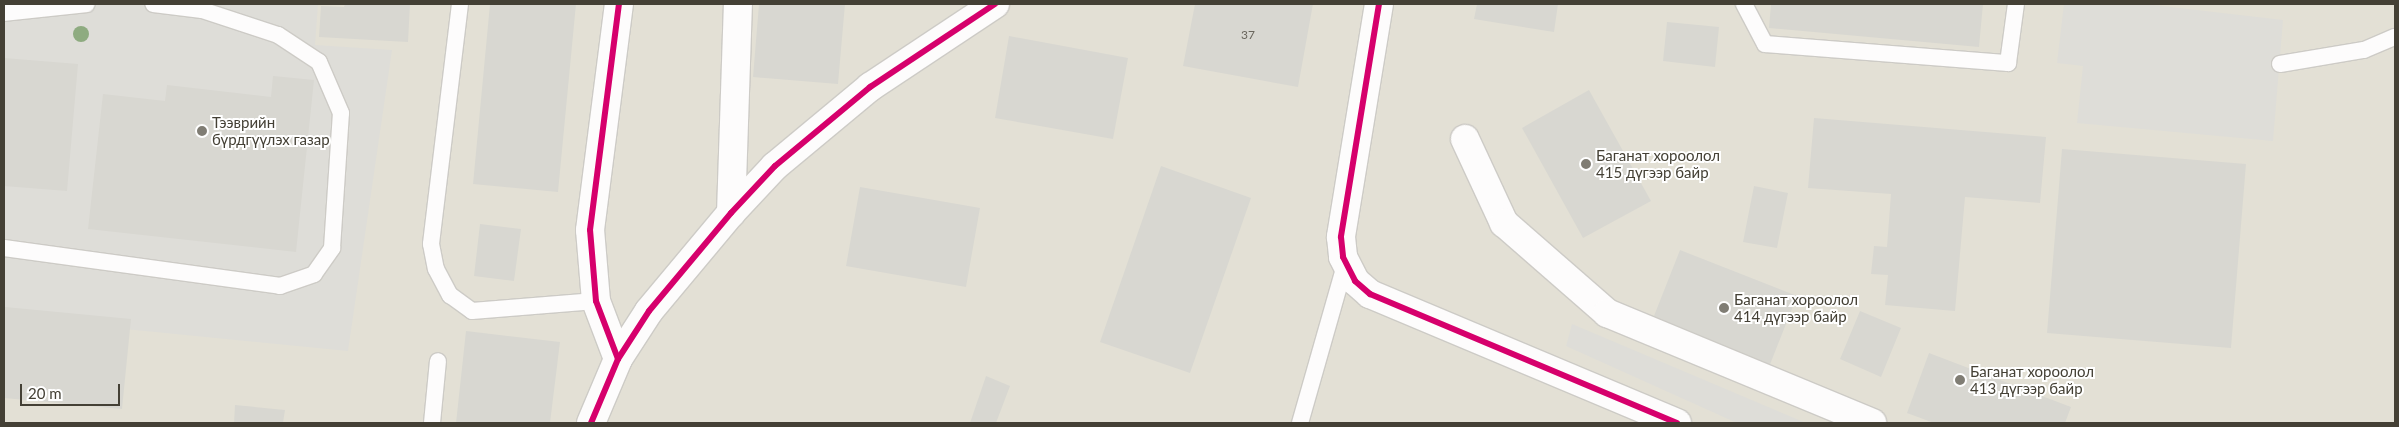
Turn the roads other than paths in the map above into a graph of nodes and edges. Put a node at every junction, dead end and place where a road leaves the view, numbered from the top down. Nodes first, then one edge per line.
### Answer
1 (87, 4) edge
2 (153, 4) edge
3 (460, 4) edge
4 (619, 4) edge
5 (738, 4) edge
6 (995, 4) edge
7 (1379, 4) edge
8 (1744, 4) edge
9 (2016, 4) edge
10 (4, 13) edge
11 (2395, 37) edge
12 (2280, 64) dead end
13 (1465, 139) dead end
14 (731, 213) junction
15 (4, 248) edge
16 (1345, 265) junction
17 (596, 302) junction
18 (618, 358) junction
19 (438, 361) dead end
20 (1841, 418) edge
21 (432, 423) edge
22 (590, 423) edge
23 (1300, 423) edge
24 (1677, 423) edge
25 (1872, 423) edge

1 - 10 lane
2 - 15 lane
3 - 17 lane
4 - 17 street
5 - 14 street
6 - 14 street
7 - 16 street
8 - 9 lane
11 - 12 lane
13 - 20 street
14 - 18 street
16 - 23 lane
16 - 24 street
17 - 18 street
18 - 22 street
19 - 21 lane
20 - 25 street

